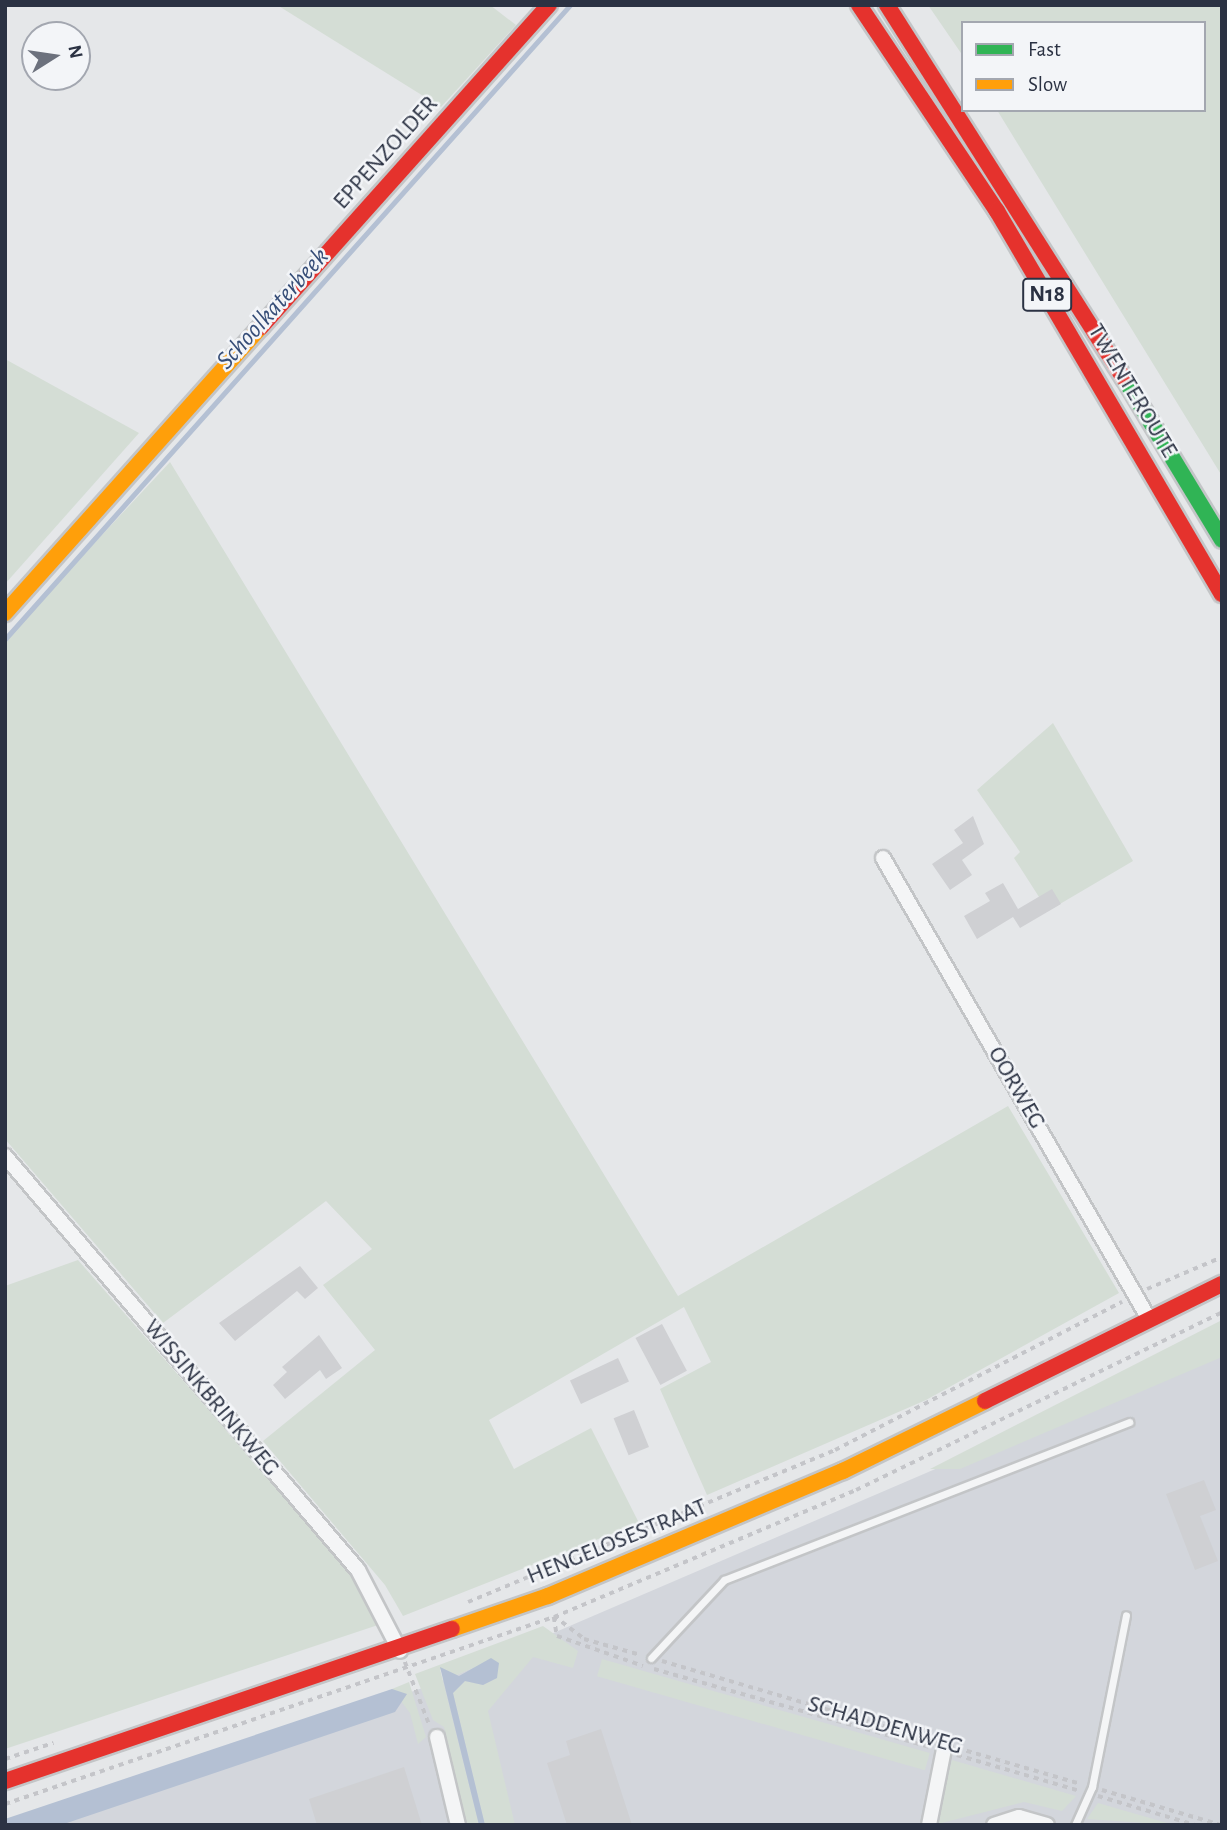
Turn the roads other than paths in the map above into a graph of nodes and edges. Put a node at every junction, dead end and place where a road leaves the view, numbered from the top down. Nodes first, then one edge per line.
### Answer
1 (549, 5) edge
2 (859, 5) edge
3 (887, 5) edge
4 (1222, 540) edge
5 (1222, 594) edge
6 (5, 612) edge
7 (883, 858) dead end
8 (5, 1156) edge
9 (1222, 1284) edge
10 (1149, 1319) junction
11 (1129, 1422) dead end
12 (1126, 1615) dead end
13 (400, 1651) junction
14 (651, 1658) road end
15 (437, 1737) road end
16 (944, 1748) road end
17 (5, 1781) edge
18 (458, 1825) edge
19 (929, 1825) edge
20 (994, 1825) edge
21 (1047, 1825) edge
22 (1075, 1825) edge

1 - 6 main road, EPPENZOLDER
2 - 5 main road, TWENTEROUTE / N18
3 - 4 main road, TWENTEROUTE / N18
7 - 10 street, OORWEG
8 - 13 street, WISSINKBRINKWEG
9 - 10 main road, HENGELOSESTRAAT
10 - 13 main road, HENGELOSESTRAAT
11 - 14 lane
12 - 22 lane
13 - 17 main road, HENGELOSESTRAAT
15 - 18 street
16 - 19 street
20 - 21 street

